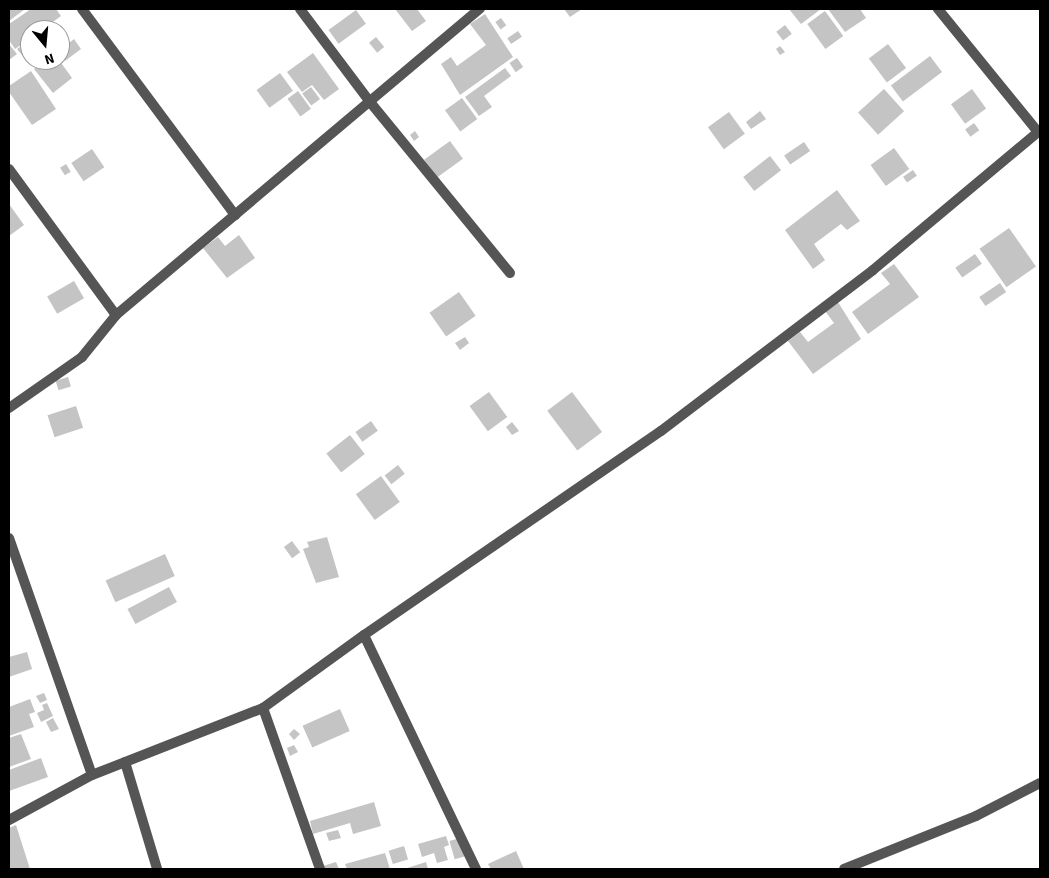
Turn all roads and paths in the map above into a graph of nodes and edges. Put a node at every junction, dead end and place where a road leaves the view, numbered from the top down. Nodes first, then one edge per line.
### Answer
1 (82, 9) edge
2 (300, 9) edge
3 (480, 9) edge
4 (938, 9) edge
5 (370, 102) junction
6 (9, 169) edge
7 (235, 215) junction
8 (510, 273) dead end
9 (116, 315) junction
10 (9, 408) edge
11 (9, 538) edge
12 (364, 635) junction
13 (263, 708) junction
14 (125, 762) junction
15 (92, 774) junction
16 (1040, 782) edge
17 (9, 820) edge
18 (157, 869) edge
19 (320, 869) edge
20 (476, 869) edge
21 (844, 869) edge

1 - 7 street
2 - 5 street
3 - 5 street
4 - 12 street
5 - 7 street
5 - 8 street
6 - 9 street
7 - 9 street
9 - 10 street
11 - 15 street
12 - 13 street
12 - 20 street
13 - 14 street
13 - 19 street
14 - 15 street
14 - 18 street
15 - 17 street
16 - 21 street

